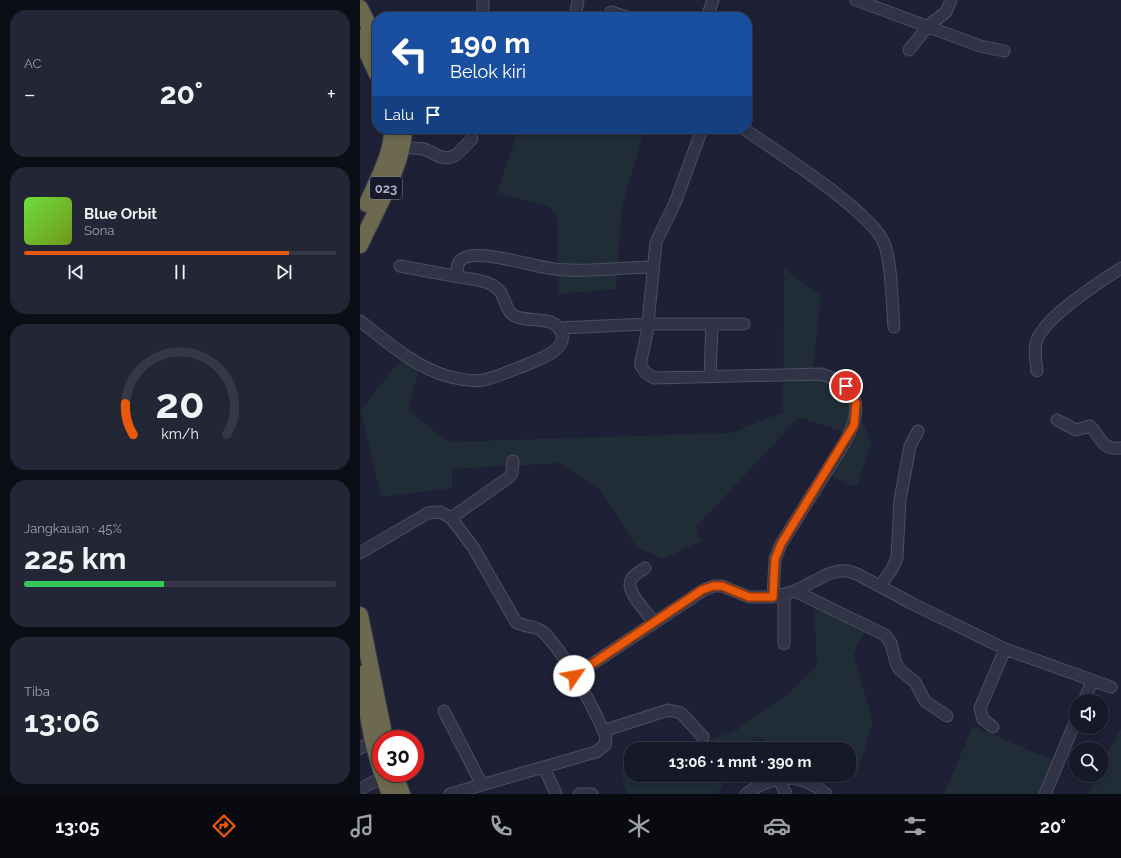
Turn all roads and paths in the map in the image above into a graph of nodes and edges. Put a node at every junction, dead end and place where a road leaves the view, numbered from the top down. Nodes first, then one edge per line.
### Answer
1 (483, 0) edge
2 (578, 0) edge
3 (713, 0) edge
4 (856, 0) edge
5 (951, 0) edge
6 (360, 8) edge
7 (483, 12) edge
8 (576, 12) edge
9 (709, 12) edge
10 (928, 26) junction
11 (372, 32) edge
12 (360, 37) edge
13 (909, 50) dead end
14 (1004, 51) dead end
15 (372, 63) edge
16 (392, 134) edge
17 (403, 134) edge
18 (700, 134) edge
19 (751, 134) edge
20 (472, 139) dead end
21 (402, 147) junction
22 (360, 220) edge
23 (360, 245) edge
24 (400, 266) dead end
25 (652, 267) junction
26 (1121, 268) edge
27 (459, 277) junction
28 (360, 321) edge
29 (648, 324) junction
30 (712, 324) junction
31 (744, 324) dead end
32 (894, 327) dead end
33 (559, 328) junction
34 (1037, 371) dead end
35 (710, 376) junction
36 (1057, 420) dead end
37 (918, 431) dead end
38 (1121, 448) edge
39 (513, 461) dead end
40 (451, 518) junction
41 (360, 553) edge
42 (645, 568) dead end
43 (880, 586) junction
44 (795, 591) junction
45 (784, 594) junction
46 (773, 597) junction
47 (360, 618) edge
48 (654, 622) junction
49 (784, 644) dead end
50 (1005, 649) junction
51 (360, 674) edge
52 (574, 676) junction
53 (1092, 681) junction
54 (1111, 688) dead end
55 (1087, 694) edge
56 (444, 711) dead end
57 (947, 716) dead end
58 (993, 727) dead end
59 (603, 731) junction
60 (372, 733) edge
61 (1070, 734) edge
62 (703, 737) dead end
63 (372, 738) edge
64 (544, 767) junction
65 (372, 781) edge
66 (387, 782) edge
67 (392, 782) edge
68 (768, 782) edge
69 (780, 782) edge
70 (803, 782) edge
71 (482, 785) junction
72 (360, 789) edge
73 (390, 794) edge
74 (402, 794) edge
75 (450, 794) edge
76 (556, 794) edge
77 (579, 794) edge
78 (592, 794) edge
79 (746, 794) edge
80 (786, 794) edge
81 (826, 794) edge
82 (1045, 794) edge

1 - 7 street
2 - 8 street
3 - 9 street
4 - 10 street
5 - 10 street
6 - 11 highway
10 - 13 street
10 - 14 street
12 - 15 highway
16 - 22 highway, 023
17 - 21 highway, 023
18 - 25 street
19 - 32 street
20 - 21 street
21 - 23 highway, 023
24 - 27 street
25 - 27 street
25 - 29 street
26 - 34 street
27 - 33 street
28 - 33 street
29 - 30 street
29 - 33 street
29 - 35 street
30 - 31 street
30 - 35 street
35 - 46 street
36 - 38 street
37 - 43 street
39 - 40 street
40 - 41 street
40 - 52 street
42 - 48 street
43 - 44 street
43 - 50 street
44 - 45 street
44 - 57 street
45 - 46 street
45 - 49 street
46 - 48 street
47 - 60 highway
48 - 52 street
50 - 53 street
50 - 58 street
51 - 63 highway
52 - 59 street
53 - 54 street
53 - 55 street
56 - 71 street
59 - 62 street
59 - 64 street
61 - 82 street
64 - 71 street
64 - 76 street
65 - 72 street
66 - 73 highway
67 - 74 highway
68 - 79 street
69 - 80 street
70 - 81 street
71 - 75 street
77 - 78 street

